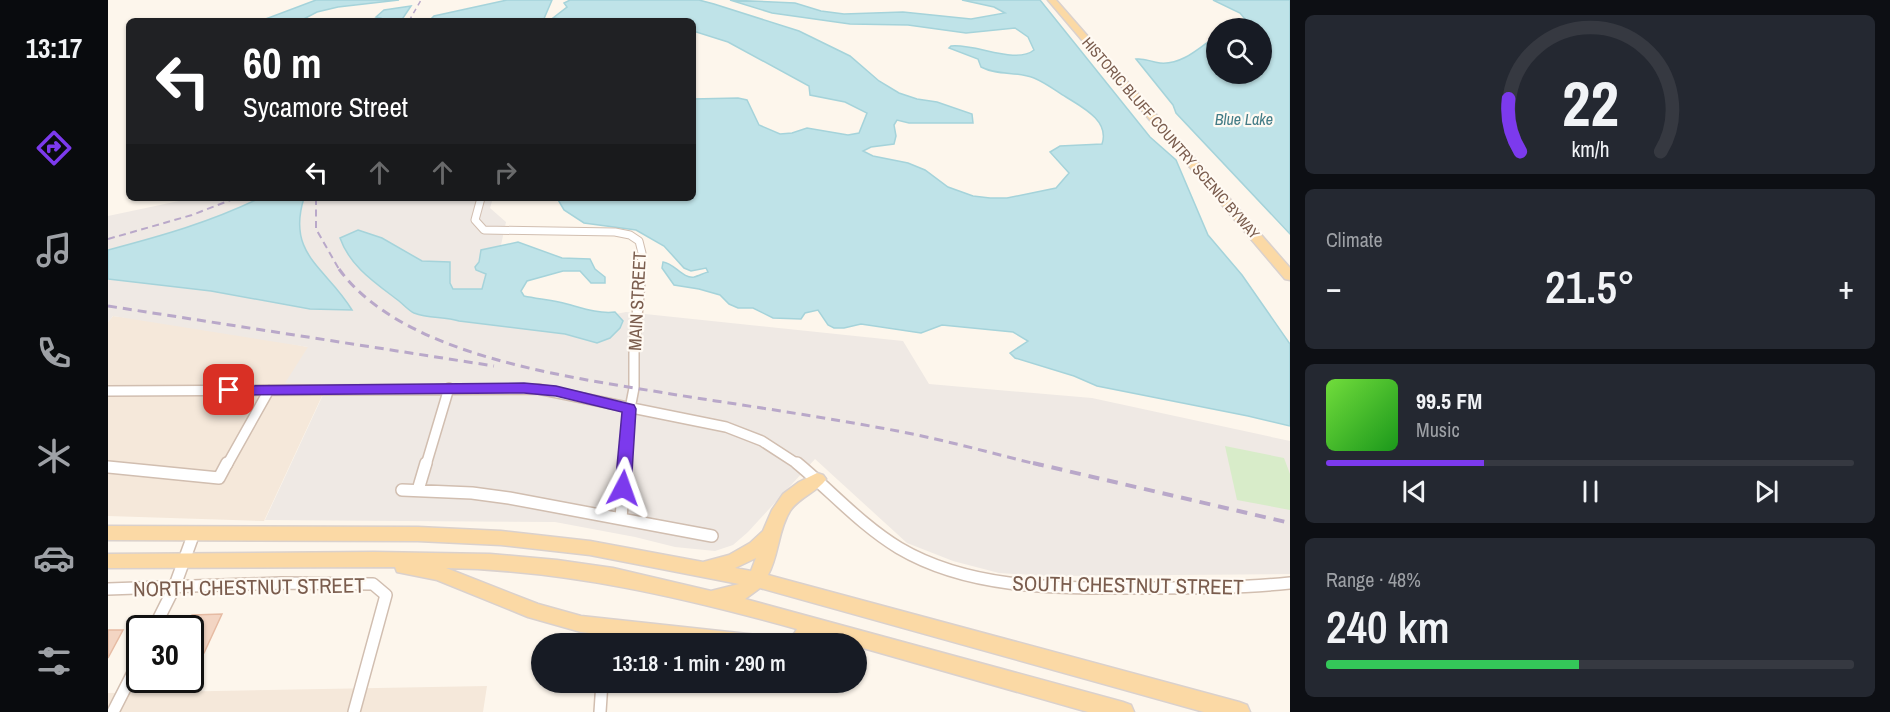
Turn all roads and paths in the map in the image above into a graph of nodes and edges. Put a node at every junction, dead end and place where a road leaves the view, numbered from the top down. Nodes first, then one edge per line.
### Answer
1 (1052, 0) edge
2 (1065, 0) edge
3 (480, 201) edge
4 (1290, 260) edge
5 (1290, 276) edge
6 (448, 388) junction
7 (269, 390) junction
8 (109, 392) edge
9 (629, 409) junction
10 (108, 467) edge
11 (818, 479) junction
12 (402, 490) dead end
13 (418, 490) junction
14 (621, 519) junction
15 (108, 533) edge
16 (194, 533) junction
17 (712, 536) dead end
18 (770, 536) junction
19 (320, 559) junction
20 (183, 560) junction
21 (108, 561) edge
22 (698, 567) junction
23 (758, 580) junction
24 (1290, 583) edge
25 (174, 588) junction
26 (108, 589) edge
27 (694, 595) junction
28 (160, 615) edge
29 (811, 626) junction
30 (600, 633) edge
31 (806, 633) edge
32 (126, 686) edge
33 (601, 693) edge
34 (113, 712) edge
35 (354, 712) edge
36 (600, 712) edge
37 (1123, 712) edge
38 (1239, 712) edge

1 - 5 main road, HISTORIC BLUFF COUNTRY SCENIC BYWAY
2 - 4 main road, HISTORIC BLUFF COUNTRY SCENIC BYWAY
3 - 9 street, MAIN STREET
6 - 7 street, SOUTH CHESTNUT STREET
6 - 9 street, SOUTH CHESTNUT STREET
6 - 13 street
7 - 8 street, SOUTH CHESTNUT STREET
7 - 10 street
9 - 11 street, SOUTH CHESTNUT STREET
9 - 14 street, MAIN STREET
11 - 18 main road
11 - 24 street, SOUTH CHESTNUT STREET
12 - 13 street
13 - 14 street
14 - 17 street
15 - 16 main road
16 - 20 street
16 - 22 main road
18 - 22 main road
18 - 23 main road
19 - 20 main road
19 - 27 main road
19 - 30 main road
20 - 21 main road
20 - 25 street
22 - 23 main road
23 - 27 main road
23 - 38 main road
25 - 26 street, NORTH CHESTNUT STREET
25 - 28 street
25 - 35 street, NORTH CHESTNUT STREET
27 - 29 main road
29 - 31 main road
29 - 37 main road
32 - 34 street
33 - 36 street

